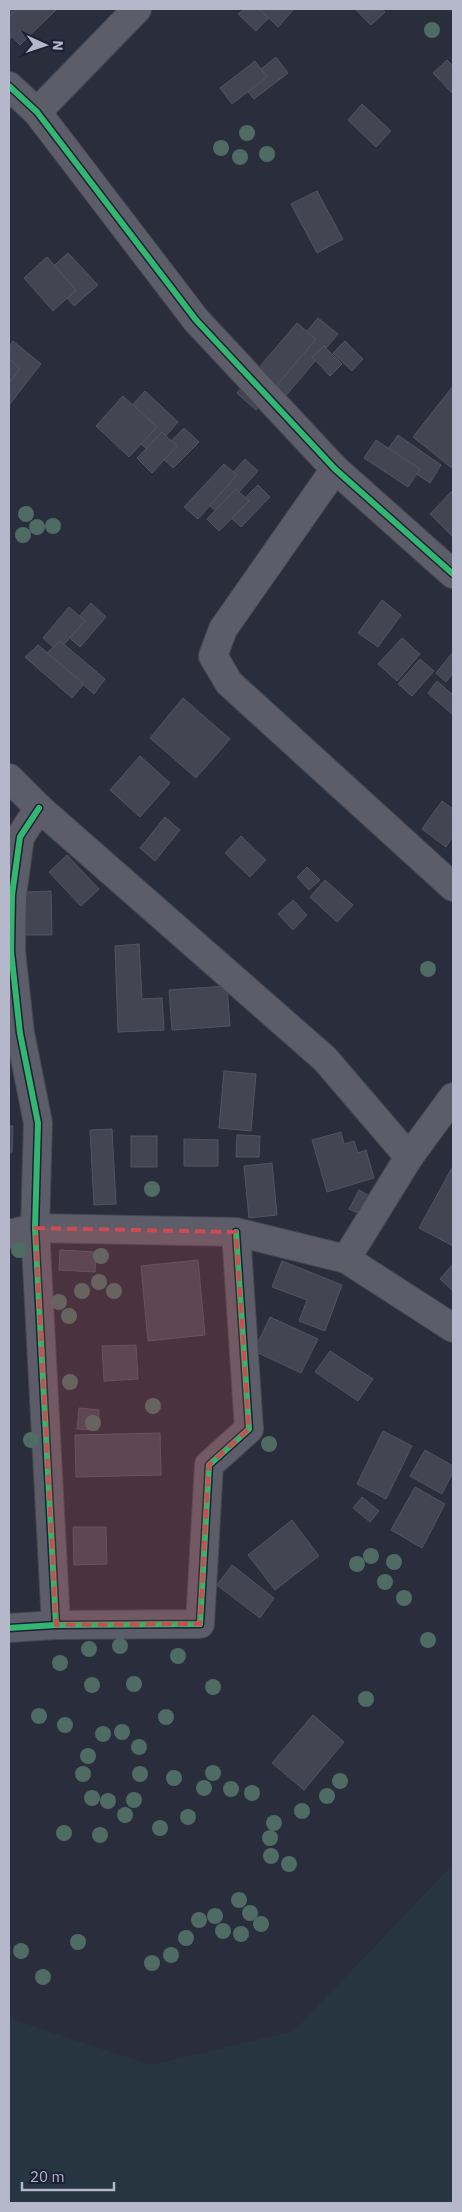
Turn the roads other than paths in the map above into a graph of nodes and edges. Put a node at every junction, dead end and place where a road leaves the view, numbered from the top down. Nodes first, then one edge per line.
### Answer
1 (137, 9) edge
2 (9, 86) edge
3 (37, 112) junction
4 (334, 469) junction
5 (453, 574) edge
6 (9, 778) edge
7 (39, 808) junction
8 (14, 837) edge
9 (453, 887) edge
10 (453, 1097) edge
11 (409, 1157) junction
12 (35, 1228) junction
13 (236, 1232) junction
14 (9, 1234) edge
15 (346, 1259) junction
16 (453, 1328) edge
17 (56, 1625) junction
18 (9, 1628) edge

1 - 3 street
2 - 3 street
3 - 4 street
4 - 5 street
4 - 9 street
6 - 7 street
7 - 8 street
7 - 11 street
8 - 12 street
10 - 11 street
11 - 15 street
12 - 13 street
12 - 14 street
12 - 17 street
13 - 15 street
13 - 17 street
15 - 16 street
17 - 18 street

